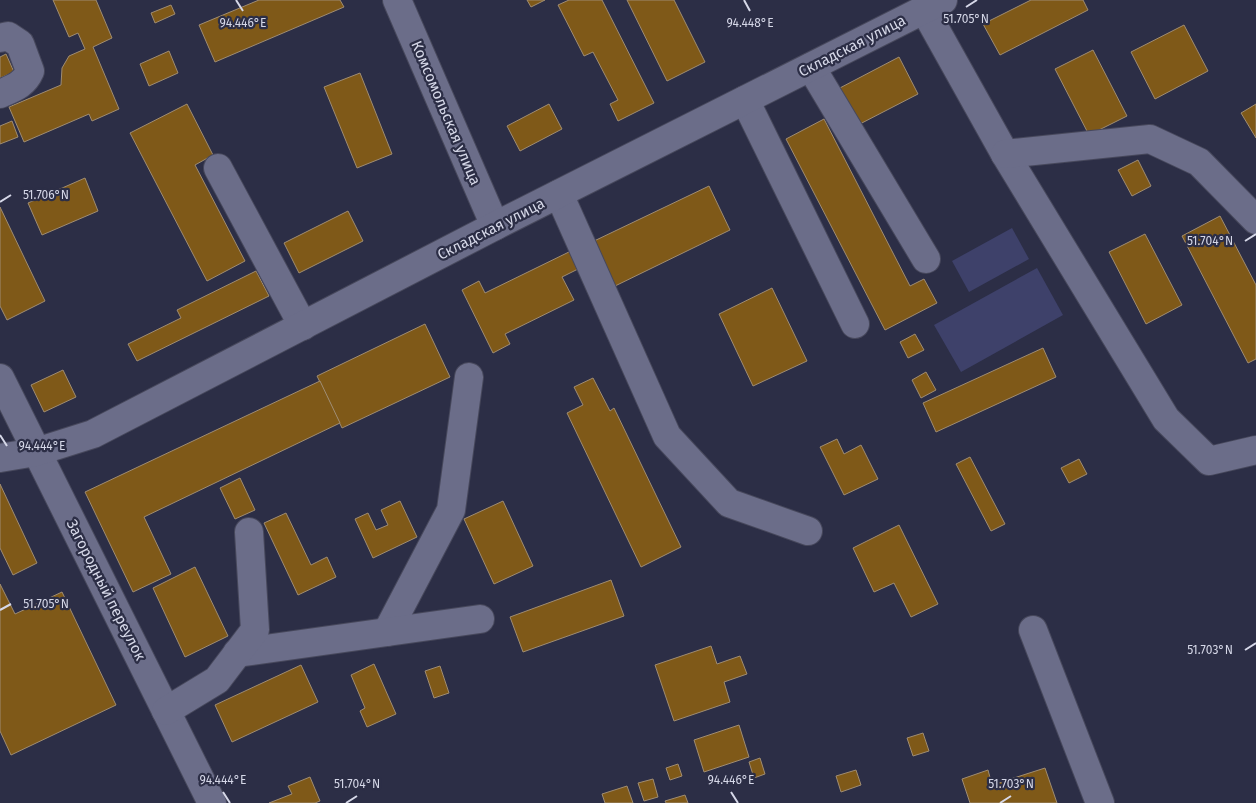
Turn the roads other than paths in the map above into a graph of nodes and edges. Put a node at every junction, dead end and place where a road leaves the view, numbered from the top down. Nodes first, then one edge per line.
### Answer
1 (397, 0) edge
2 (934, 5) edge
3 (0, 38) edge
4 (811, 67) junction
5 (0, 94) edge
6 (745, 100) junction
7 (1005, 154) junction
8 (218, 168) dead end
9 (559, 194) junction
10 (1256, 220) edge
11 (494, 226) junction
12 (926, 260) dead end
13 (855, 324) dead end
14 (302, 326) junction
15 (0, 378) edge
16 (469, 378) dead end
17 (1256, 450) edge
18 (36, 452) junction
19 (0, 458) edge
20 (808, 531) dead end
21 (248, 532) dead end
22 (480, 619) dead end
23 (1033, 630) dead end
24 (387, 632) junction
25 (238, 653) junction
26 (166, 711) junction
27 (212, 803) edge
28 (1100, 803) edge

1 - 11 street, Комсомольская улица
2 - 4 street, Складская улица
2 - 7 street
3 - 5 street
4 - 6 street, Складская улица
4 - 12 street
6 - 9 street, Складская улица
6 - 13 street
7 - 10 street
7 - 17 street
8 - 14 street
9 - 11 street, Складская улица
9 - 20 street
11 - 14 street, Складская улица
14 - 18 street, Складская улица
15 - 18 street, Загородный переулок
16 - 24 street
18 - 19 street, Складская улица
18 - 26 street, Загородный переулок
21 - 25 street
22 - 24 street
23 - 28 street
24 - 25 street
25 - 26 street
26 - 27 street, Загородный переулок

